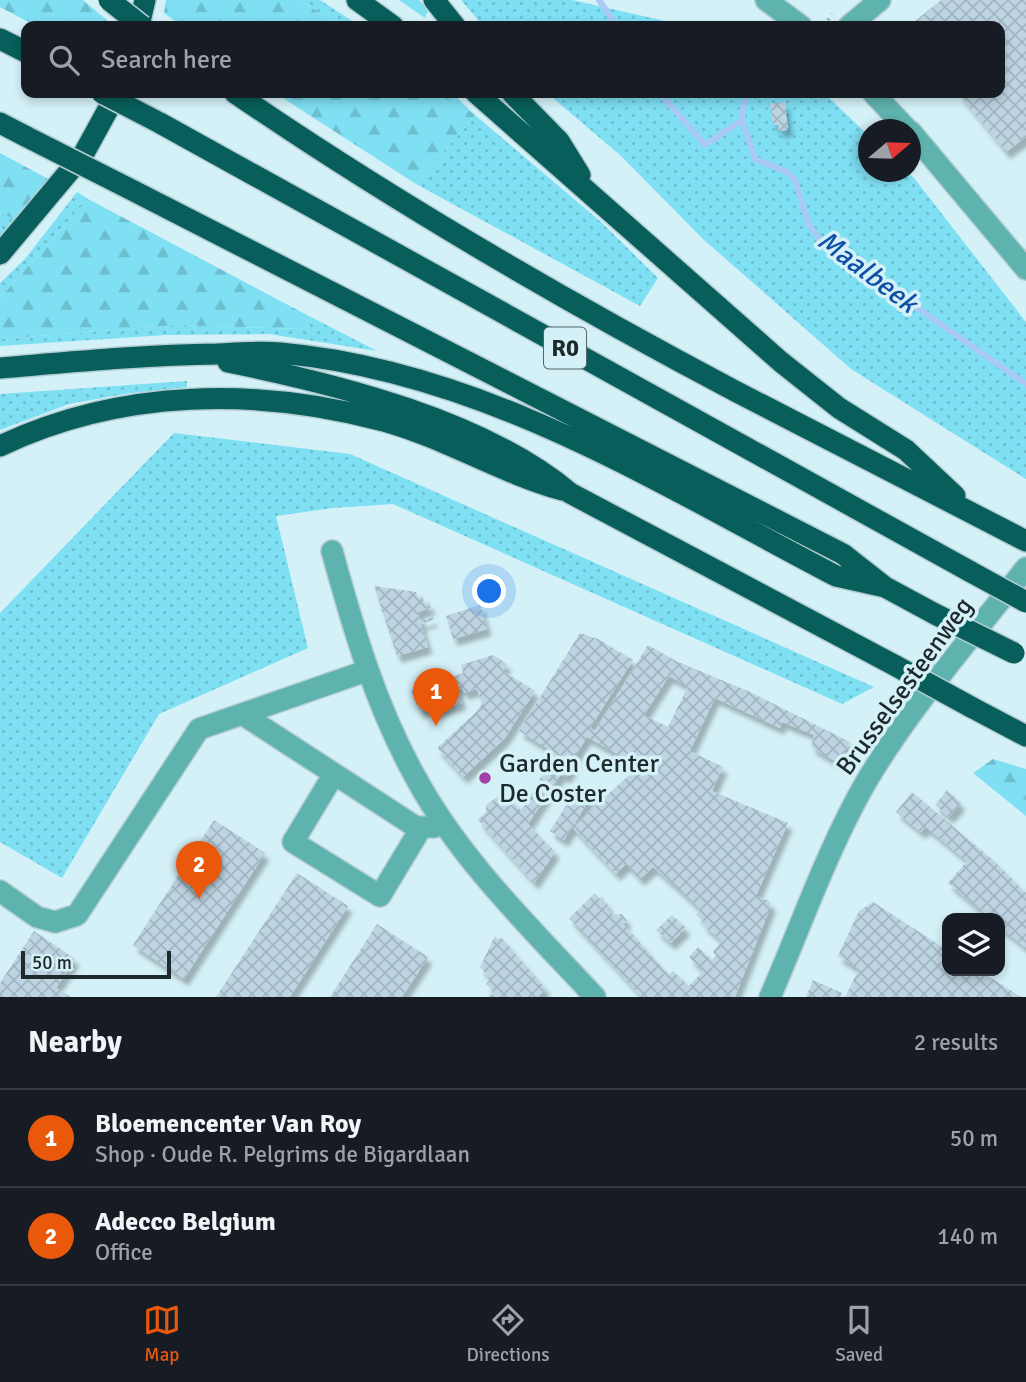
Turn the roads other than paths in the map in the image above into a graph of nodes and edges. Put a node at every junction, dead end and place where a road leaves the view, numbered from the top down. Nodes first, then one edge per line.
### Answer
1 (109, 0) edge
2 (145, 0) edge
3 (358, 0) edge
4 (434, 0) edge
5 (766, 0) edge
6 (880, 0) edge
7 (135, 21) edge
8 (142, 21) edge
9 (386, 21) edge
10 (451, 21) edge
11 (795, 21) edge
12 (855, 21) edge
13 (0, 38) edge
14 (21, 49) edge
15 (112, 98) edge
16 (114, 98) edge
17 (243, 98) edge
18 (482, 98) edge
19 (517, 98) edge
20 (878, 98) edge
21 (898, 119) edge
22 (0, 123) edge
23 (921, 145) edge
24 (592, 195) junction
25 (0, 254) edge
26 (1026, 269) edge
27 (192, 354) junction
28 (0, 368) edge
29 (0, 446) edge
30 (570, 492) junction
31 (972, 512) junction
32 (1026, 541) edge
33 (332, 551) dead end
34 (1026, 568) edge
35 (885, 587) junction
36 (1026, 602) edge
37 (1020, 656) edge
38 (366, 671) junction
39 (242, 714) junction
40 (1026, 736) edge
41 (334, 774) junction
42 (446, 825) junction
43 (421, 828) junction
44 (0, 891) edge
45 (595, 997) edge
46 (769, 997) edge

1 - 7 highway, bridge
2 - 8 highway
3 - 9 highway
4 - 10 highway
5 - 11 street
6 - 12 street
13 - 14 highway
15 - 36 highway, R0, bridge
16 - 25 highway
17 - 31 highway
18 - 24 highway
19 - 24 highway
20 - 21 street
22 - 35 highway, R0, bridge
23 - 26 street
24 - 31 highway
27 - 28 highway
27 - 30 highway
27 - 35 highway
29 - 30 highway
30 - 40 highway, bridge
31 - 32 highway
33 - 38 street
34 - 46 street, Brusselsesteenweg
35 - 37 highway, R0, bridge
38 - 39 street
38 - 42 street
39 - 41 street
39 - 44 street
41 - 43 street
41 - 43 street
42 - 43 street
42 - 45 street

